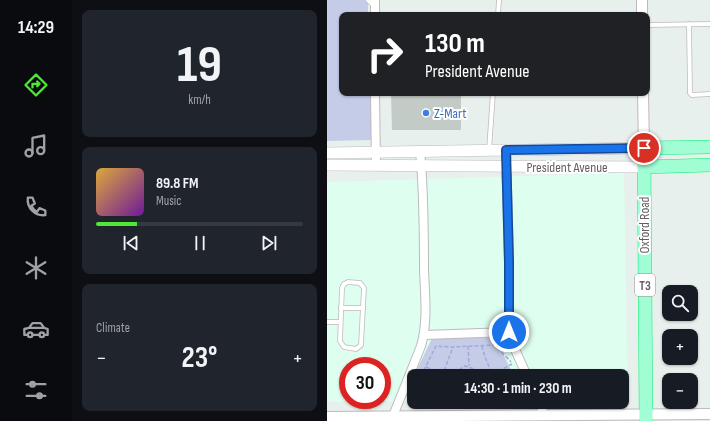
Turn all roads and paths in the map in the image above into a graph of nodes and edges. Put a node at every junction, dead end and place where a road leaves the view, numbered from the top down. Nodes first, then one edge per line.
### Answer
1 (368, 0) edge
2 (499, 0) edge
3 (642, 0) edge
4 (375, 7) edge
5 (498, 12) edge
6 (642, 12) edge
7 (689, 24) junction
8 (710, 24) edge
9 (650, 25) edge
10 (710, 94) edge
11 (375, 96) edge
12 (493, 96) edge
13 (643, 96) edge
14 (710, 147) edge
15 (644, 148) junction
16 (489, 150) junction
17 (506, 150) junction
18 (420, 151) junction
19 (327, 152) edge
20 (375, 152) junction
21 (327, 165) edge
22 (376, 165) junction
23 (710, 165) edge
24 (421, 166) junction
25 (507, 166) junction
26 (644, 167) junction
27 (341, 308) junction
28 (363, 308) junction
29 (327, 322) edge
30 (340, 322) junction
31 (509, 332) junction
32 (424, 335) junction
33 (482, 345) junction
34 (468, 346) junction
35 (453, 347) junction
36 (512, 364) junction
37 (469, 366) junction
38 (426, 367) joint
39 (430, 369) edge
40 (444, 369) edge
41 (460, 369) edge
42 (474, 369) edge
43 (490, 369) edge
44 (503, 369) edge
45 (514, 369) edge
46 (524, 369) edge
47 (542, 409) edge
48 (545, 414) junction
49 (710, 414) edge
50 (393, 416) junction
51 (327, 417) edge
52 (458, 418) edge
53 (480, 418) edge
54 (556, 418) edge
55 (646, 418) edge

1 - 4 lane
2 - 5 lane
3 - 6 street
7 - 8 lane
7 - 9 lane
7 - 10 lane
11 - 20 street
12 - 16 lane
13 - 15 street
14 - 15 highway, President Avenue
15 - 17 main road, President Avenue
15 - 26 highway, Oxford Road / T3
16 - 17 main road, President Avenue
16 - 18 main road, President Avenue
17 - 25 street
18 - 20 main road, President Avenue
18 - 24 street
19 - 20 main road, President Avenue
20 - 22 street
21 - 22 main road, President Avenue
22 - 24 main road, President Avenue
23 - 26 highway, President Avenue
24 - 25 main road, President Avenue
24 - 32 street
25 - 26 main road, President Avenue
25 - 31 street
26 - 55 highway, Oxford Road / T3
27 - 28 lane
27 - 28 lane
27 - 30 lane
28 - 30 lane
29 - 30 lane
31 - 32 street
31 - 46 street
32 - 50 street
33 - 34 path
33 - 36 path
33 - 43 path
34 - 35 path
34 - 37 path
35 - 38 path
35 - 40 path
36 - 44 path
36 - 45 path
37 - 41 path
37 - 42 path
38 - 39 path
47 - 48 street
48 - 53 street
48 - 54 street
49 - 55 street
50 - 51 street
50 - 52 street
52 - 53 street
54 - 55 street

